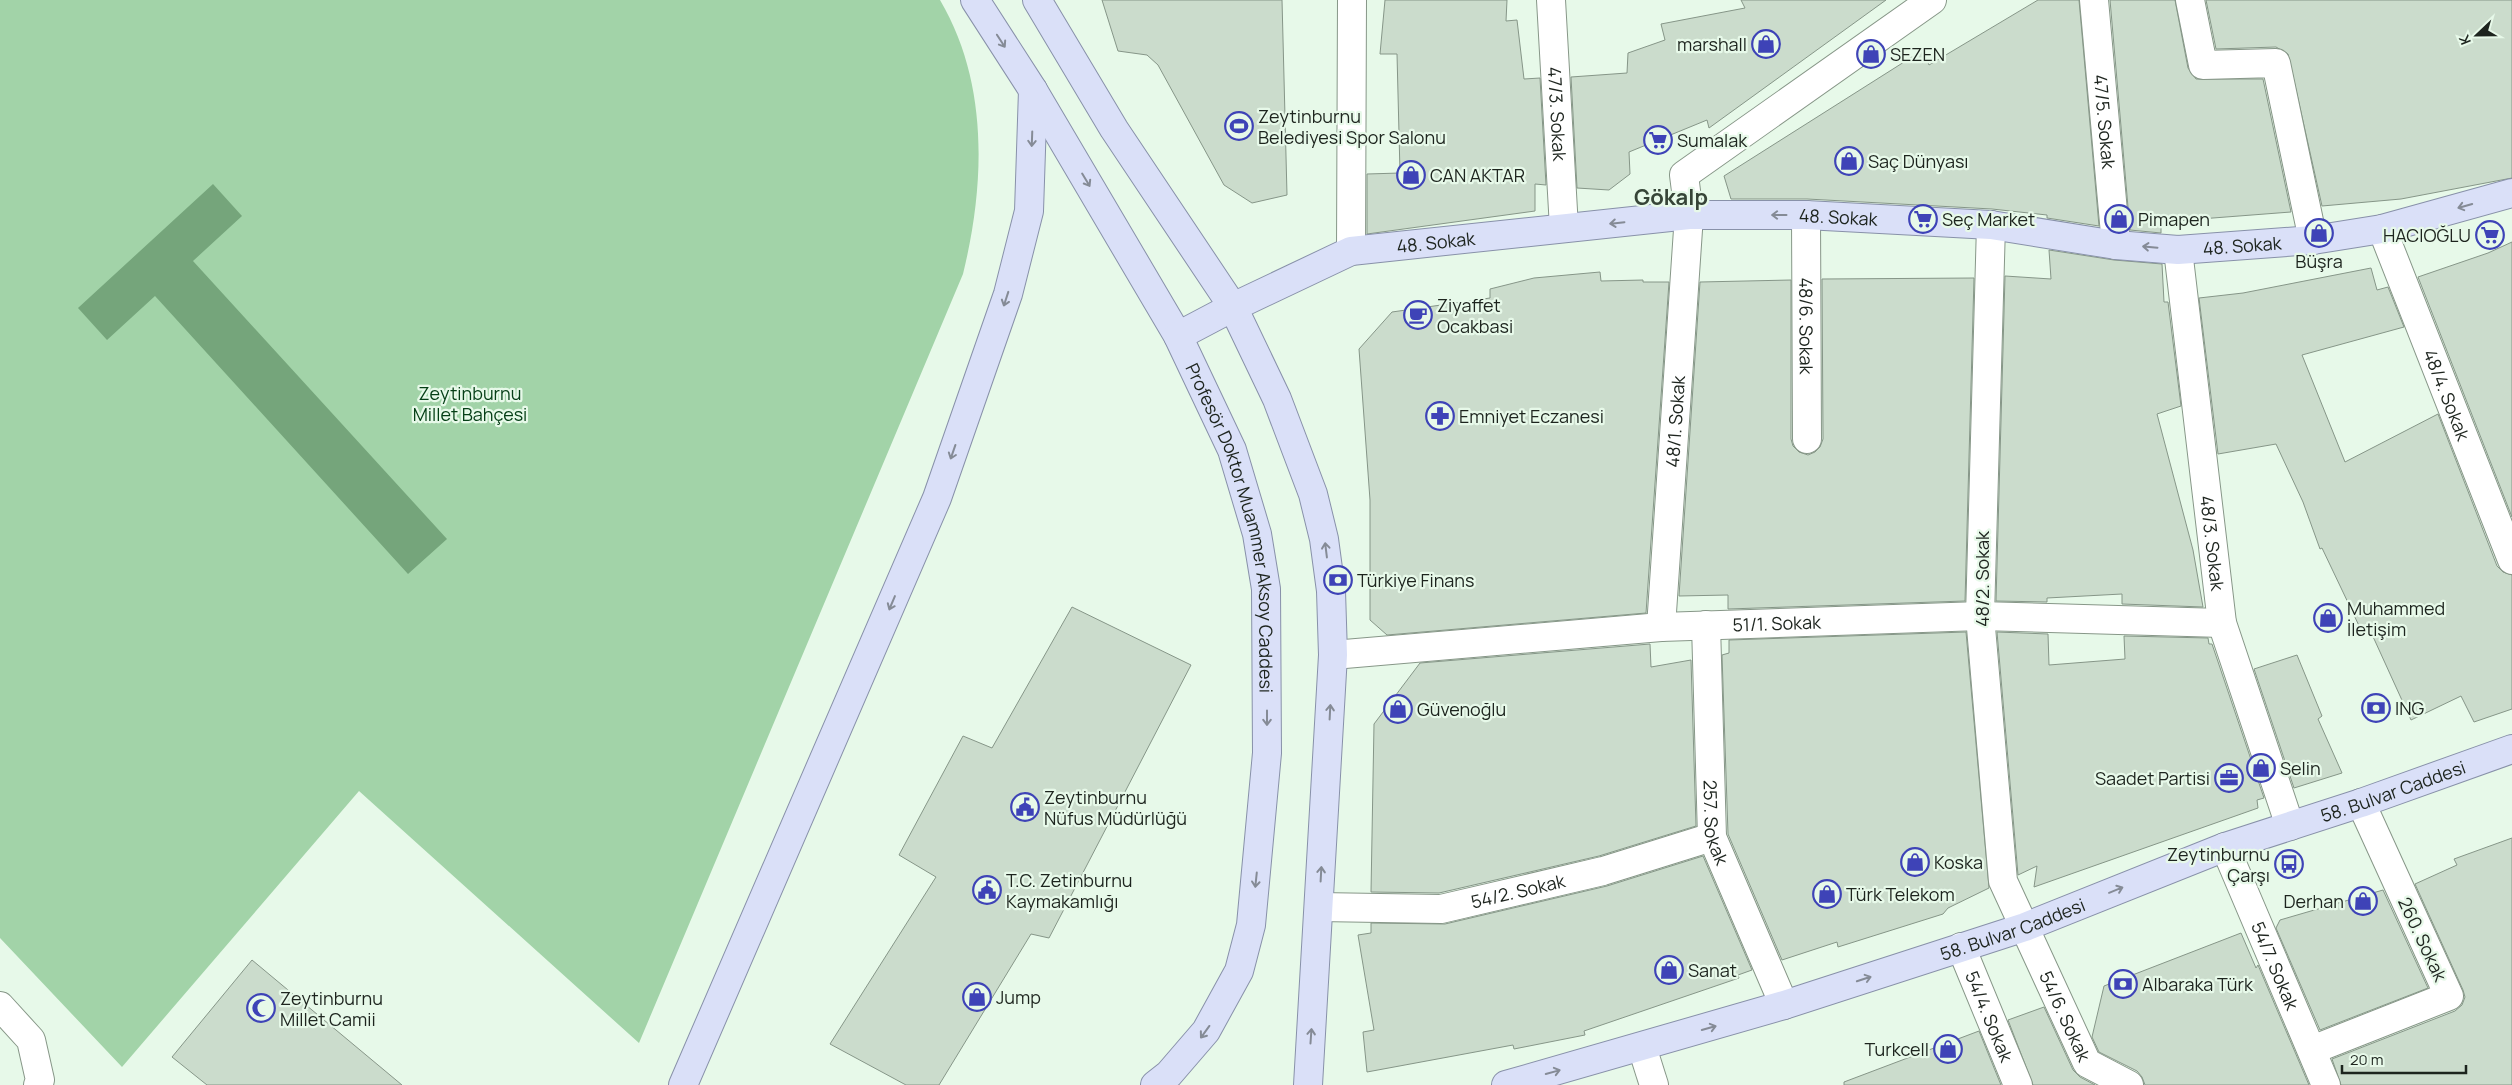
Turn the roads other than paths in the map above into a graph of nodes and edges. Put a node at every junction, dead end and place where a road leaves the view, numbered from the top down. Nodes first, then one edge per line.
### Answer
1 (975, 0) edge
2 (1037, 0) edge
3 (1352, 0) edge
4 (1551, 0) edge
5 (1932, 0) edge
6 (2094, 0) edge
7 (2190, 0) edge
8 (1033, 90) junction
9 (2512, 193) edge
10 (1689, 215) junction
11 (1806, 215) junction
12 (1991, 224) junction
13 (1564, 228) junction
14 (2382, 229) junction
15 (2313, 240) junction
16 (2116, 245) junction
17 (2178, 250) junction
18 (1351, 251) junction
19 (1233, 307) junction
20 (1178, 336) junction
21 (1807, 439) dead end
22 (2512, 560) edge
23 (1980, 616) junction
24 (2222, 623) junction
25 (1706, 625) junction
26 (1661, 627) junction
27 (1333, 655) junction
28 (2512, 749) edge
29 (2361, 803) junction
30 (2290, 826) junction
31 (1712, 837) junction
32 (2225, 847) junction
33 (1319, 907) junction
34 (2025, 927) junction
35 (1961, 947) junction
36 (0, 1006) edge
37 (1784, 1006) junction
38 (1642, 1048) junction
39 (2312, 1050) junction
40 (38, 1085) edge
41 (683, 1085) edge
42 (1155, 1085) edge
43 (1308, 1085) edge
44 (1506, 1085) edge
45 (1654, 1085) edge
46 (2018, 1085) edge
47 (2129, 1085) edge
48 (2326, 1085) edge

1 -> 8 main road, Profesör Doktor Muammer Aksoy Caddesi
2 - 19 main road
3 - 18 street
4 - 13 street, 47/3. Sokak
5 - 10 street, 48/1. Sokak
6 - 16 street, 47/5. Sokak
7 - 15 street
8 -> 20 main road, Profesör Doktor Muammer Aksoy Caddesi
8 -> 41 main road
9 -> 14 main road, 48. Sokak
11 -> 10 main road, 48. Sokak
10 -> 13 main road, 48. Sokak
10 - 26 street, 48/1. Sokak
11 - 12 main road, 48. Sokak
11 - 21 street, 48/6. Sokak
12 - 16 main road, 48. Sokak
12 - 23 street, 48/2. Sokak
13 - 18 main road, 48. Sokak
14 - 15 main road, 48. Sokak
14 - 22 street, 48/4. Sokak
15 - 17 main road, 48. Sokak
17 -> 16 main road, 48. Sokak
17 - 24 street, 48/3. Sokak
18 - 19 main road, 48. Sokak
19 - 20 main road, 48. Sokak
27 -> 19 main road
20 -> 42 main road, Profesör Doktor Muammer Aksoy Caddesi
23 - 24 street, 51/1. Sokak
23 - 25 street, 51/1. Sokak
23 - 34 street, 48/2. Sokak
24 - 30 street, 48/3. Sokak
25 - 26 street, 51/1. Sokak
25 - 31 street, 257. Sokak
26 - 27 street, 51/1. Sokak
33 -> 27 main road
28 - 29 main road, 58. Bulvar Caddesi
29 - 30 main road, 58. Bulvar Caddesi
29 - 39 street, 260. Sokak
30 - 32 main road, 58. Bulvar Caddesi
31 - 33 street, 54/2. Sokak
31 - 37 street, 257. Sokak
34 -> 32 main road, 58. Bulvar Caddesi
32 - 39 street, 54/7. Sokak
43 -> 33 main road
34 - 35 main road, 58. Bulvar Caddesi
34 - 47 street, 54/6. Sokak
37 -> 35 main road, 58. Bulvar Caddesi
35 - 46 street, 54/4. Sokak
36 - 40 street
38 -> 37 main road, 58. Bulvar Caddesi
44 -> 38 main road, 58. Bulvar Caddesi
38 - 45 street
39 - 48 street, 54/7. Sokak

